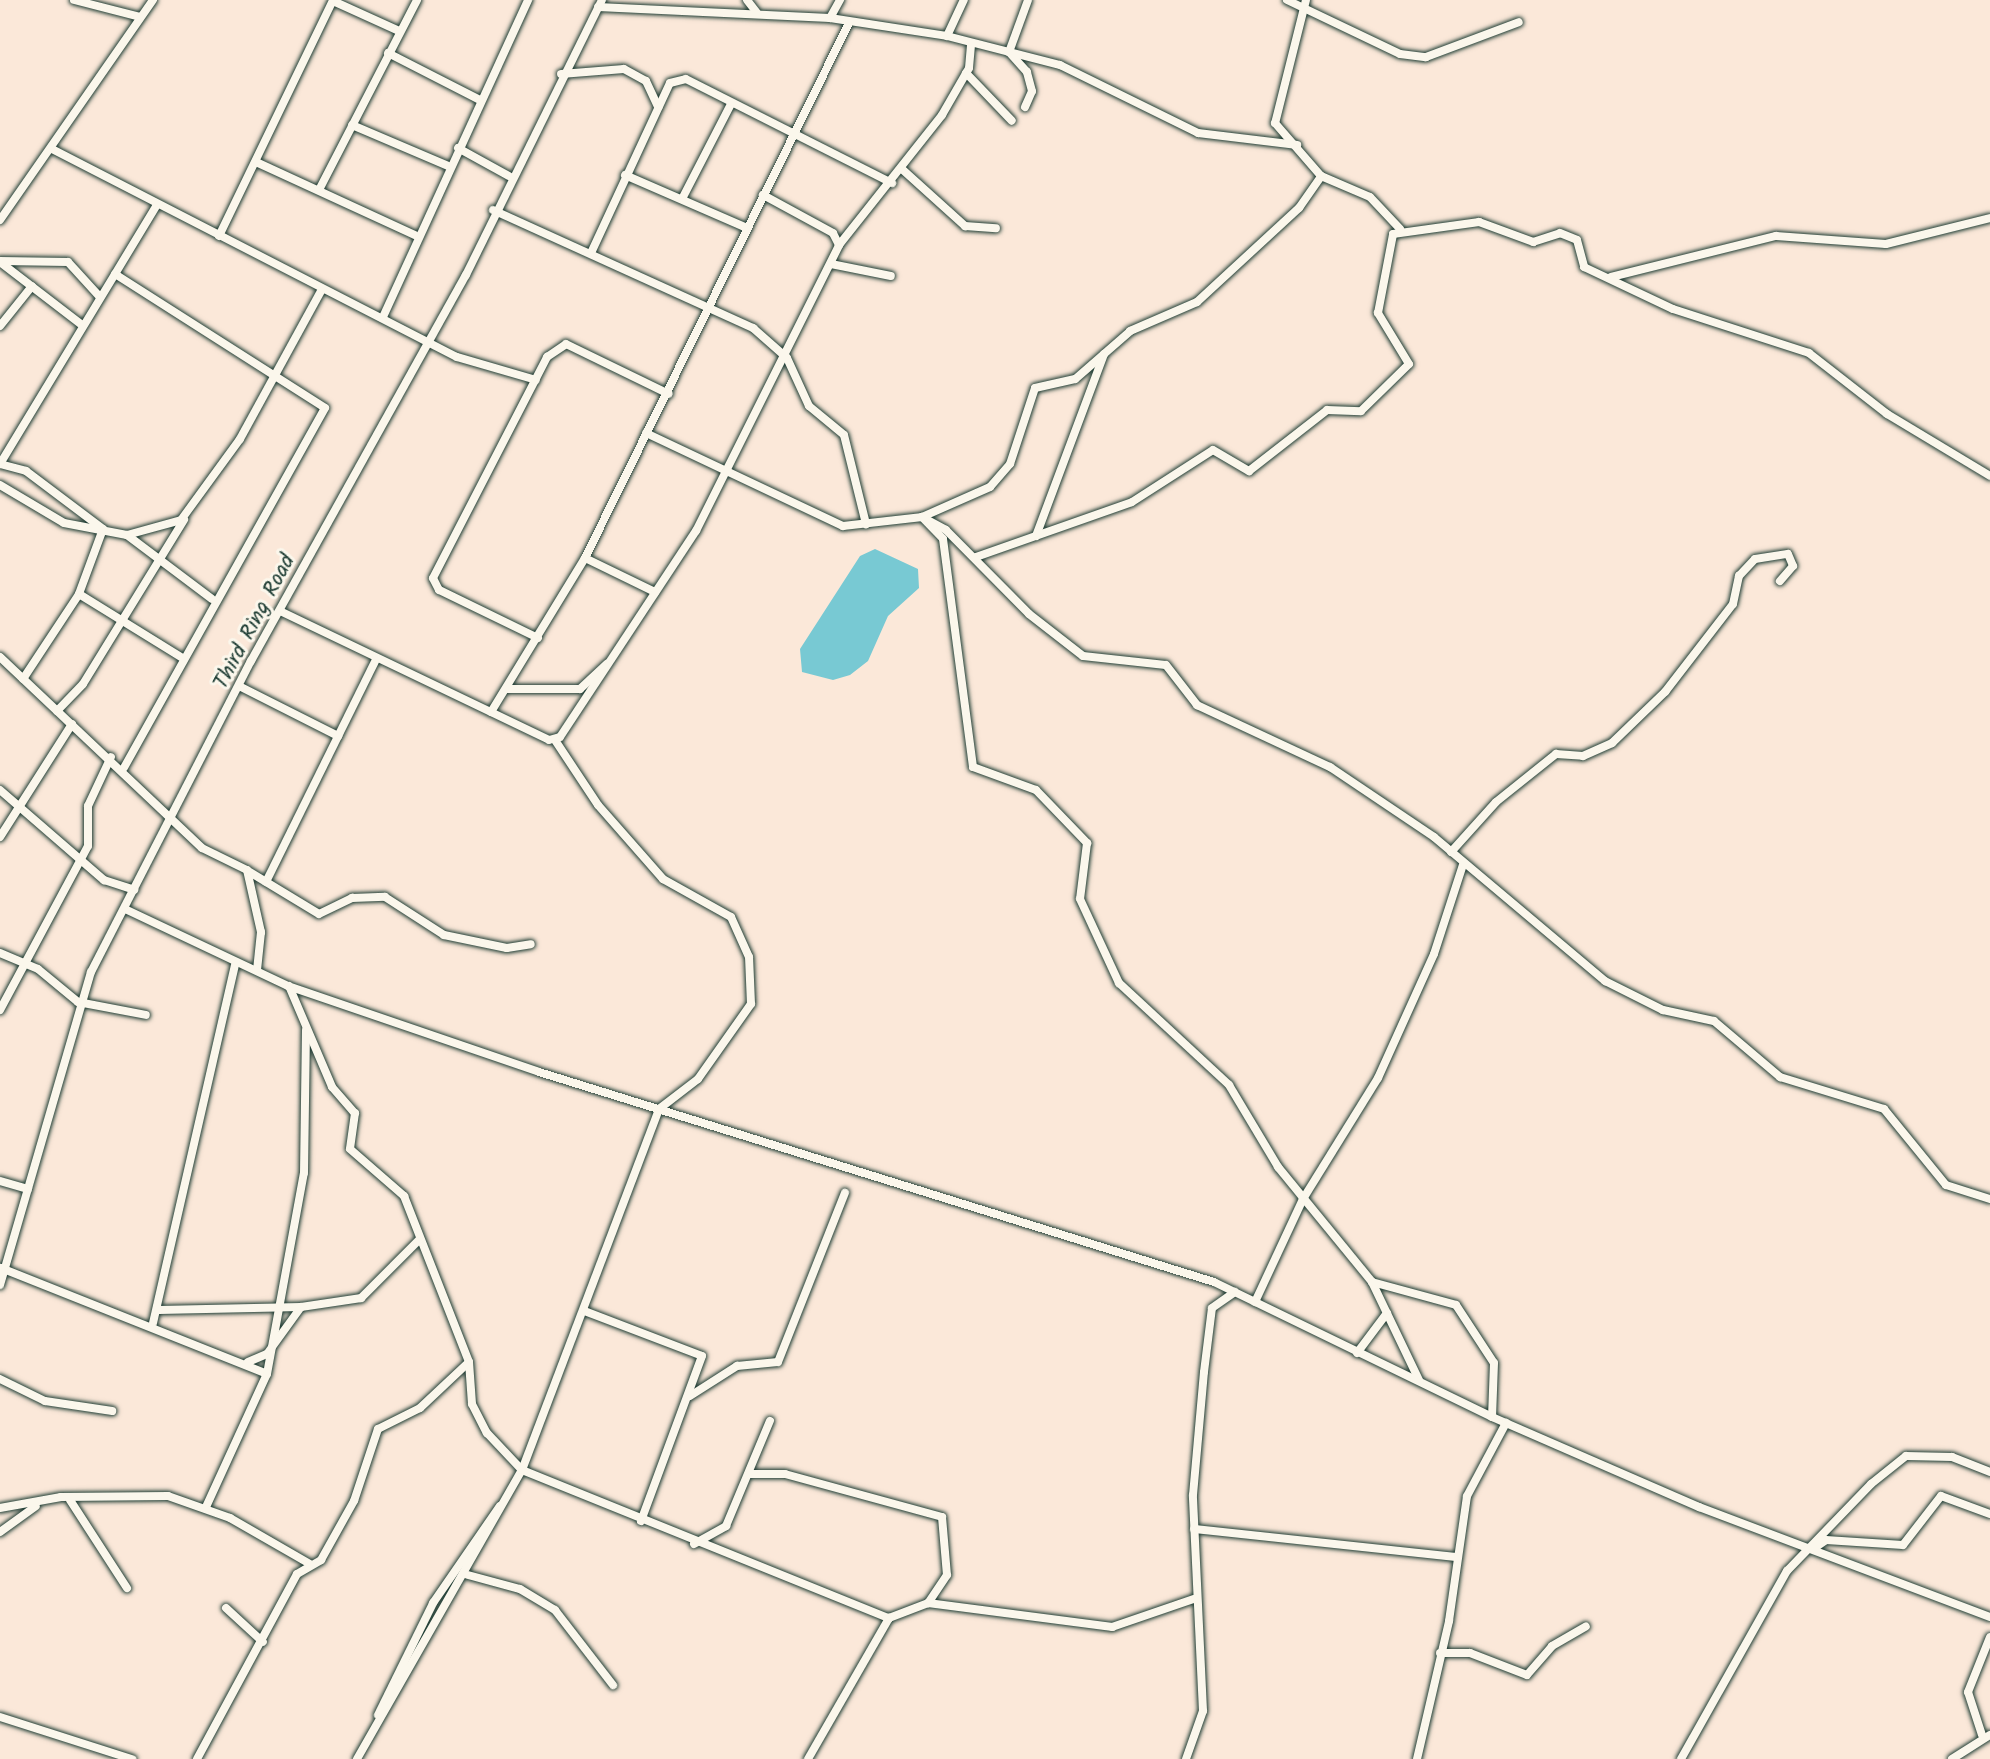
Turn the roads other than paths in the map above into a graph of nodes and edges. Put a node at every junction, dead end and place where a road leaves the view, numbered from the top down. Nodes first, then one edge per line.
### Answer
1 (74, 0) edge
2 (153, 0) edge
3 (417, 0) edge
4 (528, 0) edge
5 (747, 0) edge
6 (840, 0) edge
7 (964, 0) edge
8 (1028, 0) edge
9 (1287, 0) edge
10 (333, 1) edge
11 (600, 4) edge
12 (1305, 4) edge
13 (757, 13) junction
14 (140, 17) junction
15 (830, 18) junction
16 (1519, 22) dead end
17 (849, 23) junction
18 (399, 31) junction
19 (947, 36) junction
20 (971, 43) junction
21 (1009, 52) junction
22 (388, 53) junction
23 (966, 73) junction
24 (561, 74) junction
25 (480, 100) junction
26 (731, 104) junction
27 (658, 107) junction
28 (1025, 107) dead end
29 (1012, 121) dead end
30 (352, 125) junction
31 (796, 130) junction
32 (1297, 145) junction
33 (458, 148) junction
34 (52, 149) junction
35 (256, 162) junction
36 (448, 166) junction
37 (903, 170) junction
38 (625, 175) junction
39 (509, 176) junction
40 (1321, 176) junction
41 (892, 183) junction
42 (319, 190) junction
43 (763, 195) junction
44 (682, 199) junction
45 (156, 206) junction
46 (493, 210) junction
47 (1990, 218) edge
48 (0, 220) edge
49 (747, 228) junction
50 (996, 228) dead end
51 (1400, 229) junction
52 (415, 235) junction
53 (219, 236) junction
54 (839, 245) junction
55 (591, 253) junction
56 (0, 262) edge
57 (831, 264) junction
58 (115, 274) junction
59 (891, 276) dead end
60 (1610, 277) junction
61 (32, 286) junction
62 (322, 289) junction
63 (99, 296) junction
64 (710, 305) junction
65 (383, 317) junction
66 (82, 325) junction
67 (0, 326) edge
68 (430, 342) junction
69 (1104, 354) junction
70 (787, 358) junction
71 (274, 372) junction
72 (536, 380) junction
73 (669, 394) junction
74 (646, 433) junction
75 (0, 464) edge
76 (727, 475) junction
77 (1990, 476) edge
78 (0, 485) edge
79 (187, 515) junction
80 (922, 517) junction
81 (866, 524) junction
82 (103, 529) junction
83 (127, 535) junction
84 (1036, 536) junction
85 (159, 557) junction
86 (976, 557) junction
87 (585, 558) junction
88 (1780, 581) dead end
89 (222, 586) junction
90 (206, 588) junction
91 (655, 592) junction
92 (79, 594) junction
93 (212, 599) junction
94 (280, 611) junction
95 (115, 622) junction
96 (538, 638) junction
97 (620, 653) junction
98 (0, 657) edge
99 (181, 657) junction
100 (376, 659) junction
101 (23, 679) junction
102 (241, 687) junction
103 (506, 689) junction
104 (57, 711) junction
105 (491, 712) junction
106 (72, 724) junction
107 (338, 736) junction
108 (555, 740) junction
109 (111, 757) junction
110 (124, 768) junction
111 (0, 790) edge
112 (17, 805) junction
113 (172, 812) junction
114 (0, 837) edge
115 (1451, 852) junction
116 (79, 861) junction
117 (1463, 865) junction
118 (247, 870) junction
119 (266, 882) junction
120 (134, 890) junction
121 (125, 909) junction
122 (531, 944) dead end
123 (0, 953) edge
124 (23, 962) junction
125 (236, 962) junction
126 (257, 968) junction
127 (288, 986) junction
128 (78, 1002) junction
129 (0, 1010) edge
130 (146, 1015) dead end
131 (306, 1026) junction
132 (659, 1109) junction
133 (0, 1181) edge
134 (28, 1189) junction
135 (845, 1193) dead end
136 (1303, 1199) junction
137 (1990, 1199) edge
138 (419, 1240) junction
139 (2, 1268) edge
140 (1372, 1282) junction
141 (0, 1285) edge
142 (1235, 1292) junction
143 (1255, 1302) junction
144 (281, 1304) junction
145 (301, 1307) junction
146 (159, 1310) junction
147 (587, 1312) junction
148 (1387, 1313) junction
149 (153, 1323) junction
150 (271, 1350) junction
151 (1357, 1353) junction
152 (248, 1362) junction
153 (469, 1362) junction
154 (267, 1374) junction
155 (0, 1379) edge
156 (1419, 1380) junction
157 (689, 1397) junction
158 (112, 1411) dead end
159 (1492, 1417) junction
160 (770, 1421) dead end
161 (1506, 1423) junction
162 (522, 1470) junction
163 (1990, 1472) edge
164 (750, 1474) junction
165 (508, 1497) junction
166 (70, 1500) junction
167 (36, 1506) junction
168 (206, 1507) junction
169 (0, 1508) edge
170 (1990, 1514) edge
171 (641, 1521) junction
172 (1194, 1529) junction
173 (0, 1532) edge
174 (693, 1544) junction
175 (1814, 1546) junction
176 (1457, 1557) junction
177 (311, 1564) junction
178 (468, 1575) junction
179 (127, 1588) dead end
180 (1194, 1599) junction
181 (928, 1603) junction
182 (226, 1608) dead end
183 (1990, 1617) edge
184 (889, 1618) junction
185 (1586, 1626) dead end
186 (1990, 1637) edge
187 (263, 1642) junction
188 (1440, 1653) junction
189 (613, 1685) dead end
190 (0, 1717) edge
191 (373, 1727) junction
192 (1986, 1735) edge
193 (126, 1758) edge
194 (197, 1759) edge
195 (357, 1759) edge
196 (808, 1759) edge
197 (1186, 1759) edge
198 (1417, 1759) edge
199 (1681, 1759) edge
200 (1952, 1759) edge

1 - 14 street
2 - 14 street
3 - 18 street
4 - 25 street
5 - 13 street
6 - 15 street
7 - 19 street
8 - 21 street
9 - 12 street
10 - 18 street
10 - 35 street
11 - 13 street
11 - 24 street, Third Ring Road
12 - 16 street
12 - 32 street
13 - 15 street
14 - 34 street
15 - 17 street
17 - 19 street
17 - 31 street
18 - 22 street
19 - 20 street
20 - 21 street
20 - 23 street
21 - 28 street
21 - 32 street
22 - 25 street
22 - 30 street
23 - 29 street
23 - 37 street
24 - 27 street
24 - 39 street, Third Ring Road
25 - 33 street
26 - 27 street
26 - 31 street
26 - 44 street
27 - 38 street
30 - 36 street
30 - 42 street
31 - 41 street
31 - 43 street
32 - 40 street
33 - 36 street
33 - 39 street
34 - 45 street
34 - 48 street
35 - 42 street
35 - 53 street
36 - 52 street
37 - 41 street
37 - 50 street
38 - 44 street
38 - 55 street
39 - 46 street, Third Ring Road
40 - 51 street
40 - 69 street
41 - 54 street
42 - 52 street
43 - 49 street
43 - 54 street
44 - 49 street
45 - 53 street
45 - 58 street
46 - 55 street
46 - 68 street, Third Ring Road
47 - 60 street
49 - 64 street
51 - 60 street
51 - 84 street
52 - 65 street
53 - 62 street
54 - 57 street
55 - 64 street
56 - 61 street
56 - 63 street
57 - 59 street
57 - 70 street
58 - 63 street
58 - 71 street
60 - 77 street
61 - 66 street
61 - 67 street
62 - 65 street
62 - 71 street
63 - 66 street
64 - 70 street
64 - 73 street
65 - 68 street
66 - 75 street
68 - 72 street
68 - 94 street, Third Ring Road
69 - 80 street
69 - 84 street
70 - 76 street
70 - 81 street
71 - 79 street
71 - 89 street
72 - 73 street
72 - 96 street
73 - 74 street
74 - 76 street
74 - 87 street
75 - 82 street
76 - 81 street
76 - 91 street
78 - 82 street
79 - 83 street
79 - 85 street
80 - 81 street
80 - 86 street
80 - 136 street
82 - 83 street
82 - 92 street
83 - 85 street
84 - 86 street
85 - 90 street
85 - 95 street
86 - 115 street
87 - 91 street
87 - 96 street
88 - 115 street
89 - 90 street
89 - 93 street
90 - 93 street
91 - 97 street
92 - 95 street
92 - 101 street
93 - 99 street
94 - 100 street
94 - 102 street, Third Ring Road
95 - 99 street
95 - 104 street
96 - 103 street
97 - 103 street
97 - 108 street
98 - 101 street
99 - 110 street
100 - 105 street
100 - 107 street
101 - 104 street
102 - 107 street
102 - 113 street, Third Ring Road
103 - 105 street
104 - 106 street
105 - 108 street
106 - 109 street
106 - 112 street
107 - 119 street
108 - 132 street
109 - 110 street
109 - 116 street
110 - 113 street
111 - 112 street
112 - 114 street
112 - 116 street
113 - 118 street
113 - 120 street, Third Ring Road
115 - 117 street
116 - 120 street
116 - 124 street
117 - 136 street
117 - 137 street
118 - 119 street
118 - 126 street
119 - 122 street
120 - 121 street, Third Ring Road
121 - 125 street
121 - 128 street, Third Ring Road
123 - 124 street
124 - 128 street
124 - 129 street
125 - 126 street
125 - 146 street
126 - 127 street
127 - 131 street
127 - 132 street
128 - 130 street
128 - 134 street, Third Ring Road
131 - 138 street
131 - 144 street
132 - 142 street
132 - 147 street
133 - 134 street
134 - 139 street, Third Ring Road
135 - 157 street
136 - 140 street
136 - 143 street
138 - 145 street
138 - 153 street
139 - 141 street, Third Ring Road
139 - 149 street
140 - 148 street
140 - 159 street
142 - 143 street
142 - 172 street
143 - 151 street
144 - 145 street
144 - 146 street
144 - 150 street
145 - 150 street
146 - 149 street
147 - 157 street
147 - 162 street
148 - 151 street
148 - 156 street
149 - 152 street
150 - 152 street
150 - 154 street
151 - 156 street
152 - 154 street
153 - 162 street
153 - 177 street
154 - 168 street
155 - 158 street
156 - 159 street
157 - 171 street
159 - 161 street
160 - 164 street
161 - 175 street
161 - 176 street
162 - 165 street
162 - 171 street
163 - 175 street
164 - 174 street
164 - 181 street
165 - 178 street
165 - 191 street
166 - 167 street
166 - 168 street
166 - 179 street
167 - 169 street
167 - 173 street
168 - 177 street
170 - 175 street
171 - 174 street
172 - 176 street
172 - 180 street
174 - 184 street
175 - 183 street
175 - 199 street
176 - 188 street
177 - 187 street
178 - 189 street
178 - 191 street
180 - 181 street
180 - 197 street
181 - 184 street
182 - 187 street
184 - 196 street
185 - 188 street
186 - 192 street
187 - 194 street
188 - 198 street
190 - 193 street
191 - 195 street
192 - 200 street

